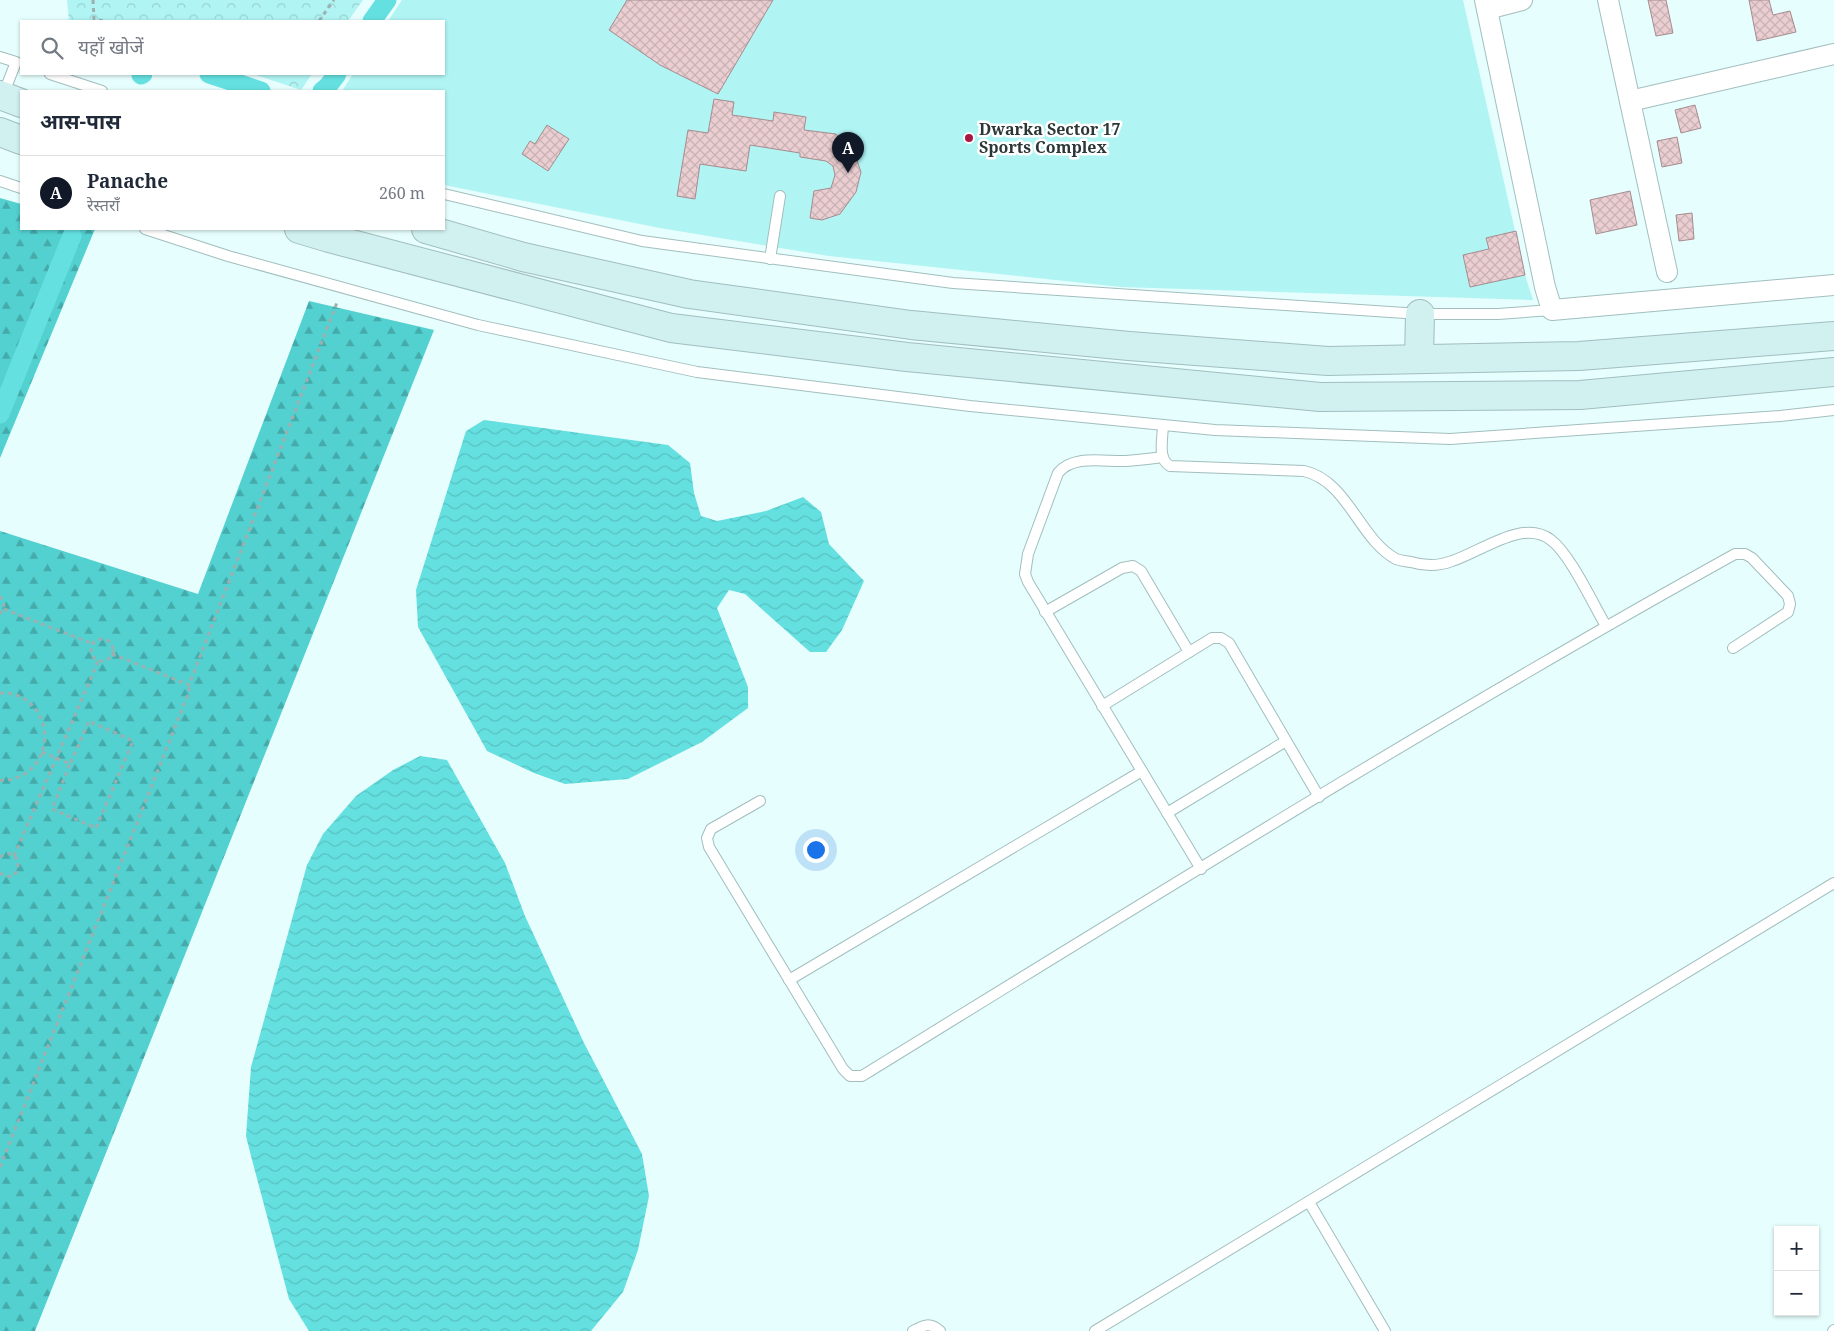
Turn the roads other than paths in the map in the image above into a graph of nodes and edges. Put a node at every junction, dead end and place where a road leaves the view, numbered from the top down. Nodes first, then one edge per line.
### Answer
1 (1522, 0) edge
2 (1608, 0) edge
3 (1486, 4) edge
4 (1834, 54) edge
5 (0, 57) edge
6 (19, 63) edge
7 (53, 75) edge
8 (99, 90) edge
9 (8, 98) edge
10 (1630, 101) junction
11 (0, 132) edge
12 (20, 140) edge
13 (0, 181) edge
14 (20, 188) edge
15 (445, 194) edge
16 (780, 196) dead end
17 (148, 230) edge
18 (302, 230) edge
19 (429, 230) edge
20 (770, 259) junction
21 (1667, 272) dead end
22 (1834, 285) edge
23 (1552, 310) junction
24 (1420, 314) junction
25 (1834, 336) edge
26 (1419, 360) junction
27 (1834, 372) edge
28 (1834, 410) edge
29 (1163, 425) junction
30 (1162, 457) junction
31 (1046, 612) junction
32 (1606, 626) junction
33 (1733, 648) dead end
34 (1189, 652) junction
35 (1102, 706) junction
36 (1286, 742) junction
37 (1142, 771) junction
38 (1319, 797) junction
39 (760, 801) dead end
40 (1167, 813) junction
41 (1201, 869) junction
42 (1834, 883) edge
43 (789, 980) junction
44 (1309, 1202) junction
45 (913, 1331) edge
46 (940, 1331) edge
47 (1095, 1331) edge
48 (1385, 1331) edge

1 - 3 street
2 - 10 street
3 - 23 street
4 - 10 street
5 - 6 lane
6 - 9 lane
7 - 8 lane
10 - 21 street
11 - 12 main road
13 - 14 lane
15 - 20 lane
16 - 20 lane
17 - 29 lane
18 - 27 main road
19 - 26 main road
20 - 24 lane
22 - 23 street
23 - 24 lane
24 - 26 main road
25 - 26 main road
28 - 29 lane
29 - 30 lane
30 - 31 lane
30 - 32 lane
31 - 34 lane
31 - 35 lane
32 - 33 lane
32 - 38 lane
34 - 35 lane
34 - 36 lane
35 - 37 lane
36 - 38 lane
36 - 40 lane
37 - 40 lane
37 - 43 lane
38 - 41 lane
39 - 43 lane
40 - 41 lane
41 - 43 lane
42 - 44 lane
44 - 47 lane
44 - 48 lane
45 - 46 lane

